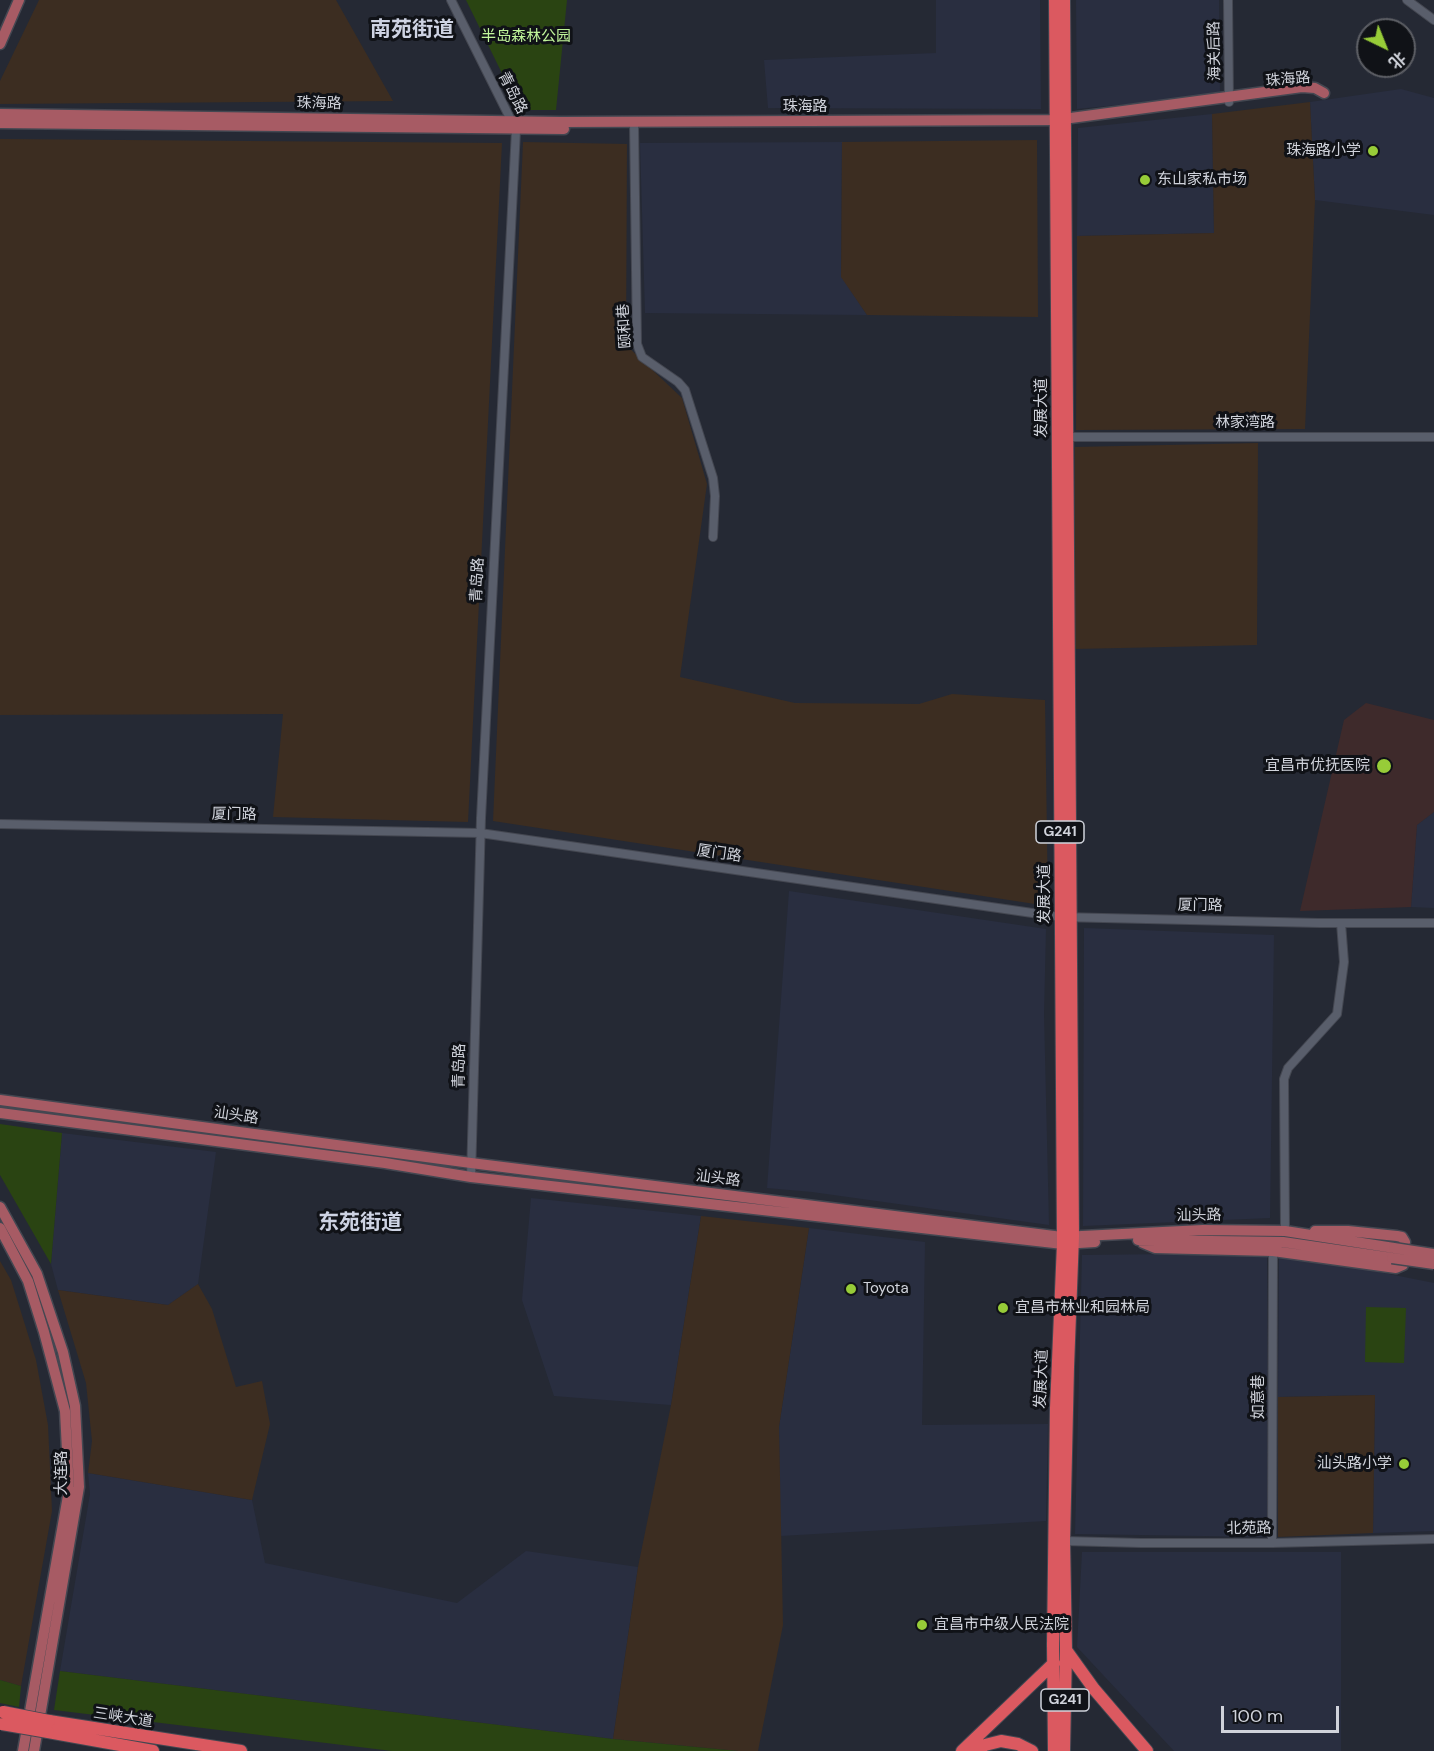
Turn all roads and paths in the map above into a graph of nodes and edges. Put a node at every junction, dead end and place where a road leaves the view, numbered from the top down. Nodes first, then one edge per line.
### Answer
1 (19, 0) edge
2 (451, 0) edge
3 (1055, 0) edge
4 (1064, 0) edge
5 (1228, 0) edge
6 (1407, 0) edge
7 (1434, 20) edge
8 (0, 44) edge
9 (1229, 100) junction
10 (0, 114) edge
11 (1060, 122) junction
12 (0, 123) edge
13 (634, 125) junction
14 (514, 126) junction
15 (1061, 437) junction
16 (1434, 437) edge
17 (712, 537) dead end
18 (0, 824) edge
19 (480, 833) junction
20 (1065, 917) junction
21 (1341, 923) junction
22 (1434, 923) edge
23 (0, 1100) edge
24 (0, 1113) edge
25 (471, 1163) junction
26 (471, 1177) junction
27 (0, 1206) edge
28 (0, 1228) edge
29 (1285, 1231) junction
30 (1068, 1240) junction
31 (1131, 1240) junction
32 (1405, 1242) dead end
33 (1273, 1251) junction
34 (1393, 1253) junction
35 (1434, 1254) edge
36 (1434, 1264) edge
37 (1403, 1265) dead end
38 (1434, 1539) edge
39 (1064, 1541) junction
40 (1272, 1543) junction
41 (1066, 1650) junction
42 (1054, 1663) junction
43 (1, 1718) edge
44 (49, 1726) junction
45 (23, 1751) edge
46 (34, 1751) edge
47 (153, 1751) edge
48 (241, 1751) edge
49 (962, 1751) edge
50 (976, 1751) edge
51 (1032, 1751) edge
52 (1054, 1751) edge
53 (1064, 1751) edge
54 (1147, 1751) edge

1 - 8 main road
2 - 14 street, 青岛路
3 - 11 highway, 发展大道 / G241
4 - 11 highway, 发展大道 / G241
5 - 9 street, 海关后路
6 - 7 street
9 - 9 main road, 珠海路
9 - 11 main road, 珠海路
10 - 14 main road, 珠海路
11 - 13 main road, 珠海路
11 - 15 highway, 发展大道 / G241
12 - 14 main road, 珠海路
13 - 14 main road, 珠海路
13 - 17 street, 颐和巷
14 - 19 street, 青岛路
15 - 16 street, 林家湾路
15 - 20 highway, 发展大道 / G241
18 - 19 street, 厦门路
19 - 20 street, 厦门路
19 - 25 street, 青岛路
20 - 21 street, 厦门路
20 - 30 highway, 发展大道 / G241
21 - 22 street, 厦门路
21 - 29 street
23 - 25 main road, 汕头路
24 - 26 main road, 汕头路
25 - 26 street, 青岛路
25 - 30 main road, 汕头路
26 - 30 main road, 汕头路
27 - 46 main road, 大连路
28 - 45 main road, 大连路
29 - 30 main road, 汕头路
29 - 32 main road
29 - 34 main road, 汕头路
30 - 31 main road, 汕头路
30 - 39 highway, 发展大道 / G241
30 - 42 highway, 发展大道 / G241
31 - 33 main road
31 - 34 main road, 汕头路
33 - 37 main road
33 - 40 street, 如意巷
34 - 35 main road, 汕头路, bridge
34 - 36 main road, 汕头路, bridge
38 - 40 street, 北苑路
39 - 40 street, 北苑路
39 - 41 highway, 发展大道 / G241
41 - 53 highway, 发展大道 / G241
41 - 54 highway
42 - 49 highway
42 - 52 highway, 发展大道 / G241
43 - 44 highway, 三峡大道, bridge
44 - 47 highway, 三峡大道
44 - 48 highway, 三峡大道
50 - 51 highway

